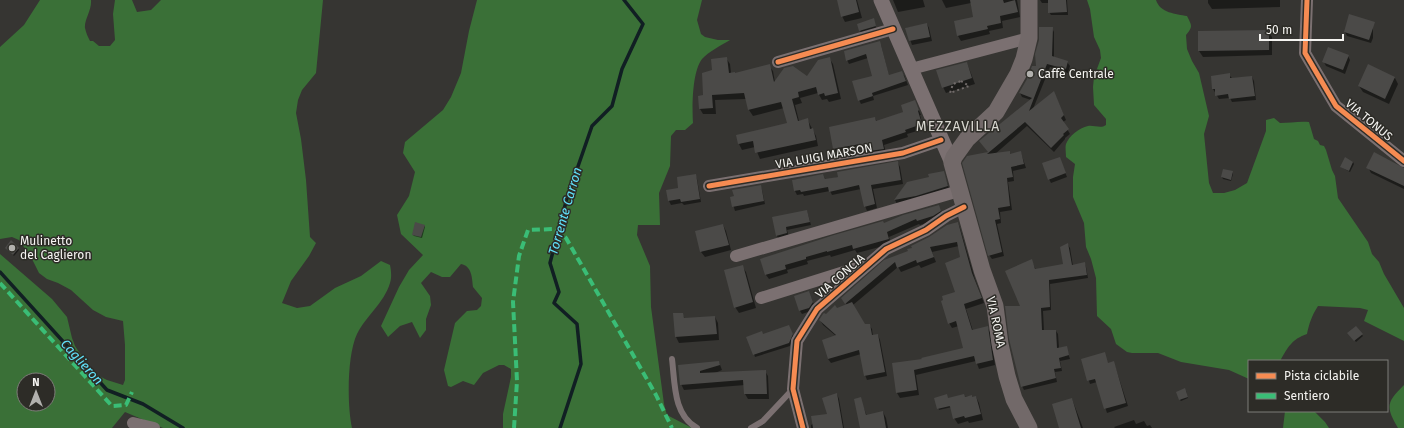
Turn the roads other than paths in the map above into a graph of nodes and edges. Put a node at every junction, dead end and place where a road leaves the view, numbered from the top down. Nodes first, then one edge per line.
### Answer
1 (881, 0) edge
2 (1030, 0) edge
3 (1307, 0) edge
4 (893, 29) junction
5 (1029, 38) junction
6 (778, 62) dead end
7 (911, 69) junction
8 (939, 134) junction
9 (965, 143) junction
10 (1404, 161) edge
11 (952, 163) junction
12 (709, 186) dead end
13 (960, 191) junction
14 (964, 207) junction
15 (736, 256) dead end
16 (868, 265) junction
17 (762, 298) dead end
18 (672, 359) dead end
19 (793, 389) junction
20 (134, 423) dead end
21 (154, 428) edge
22 (697, 428) edge
23 (751, 428) edge
24 (803, 428) edge
25 (1029, 428) edge

1 - 4 street
2 - 5 main road
3 - 10 street, VIA TONUS
4 - 6 street
4 - 7 street
5 - 7 street
5 - 9 main road
7 - 8 street
8 - 9 street
8 - 11 street
8 - 12 street, VIA LUIGI MARSON
9 - 11 main road
11 - 13 main road, VIA ROMA
13 - 14 main road, VIA ROMA
13 - 15 street
14 - 16 street, VIA CONCIA
14 - 25 main road, VIA ROMA
16 - 17 street, VIA CONCIA
16 - 19 street, VIA CONCIA
18 - 22 lane
19 - 23 lane
19 - 24 street, VIA CONCIA
20 - 21 street

